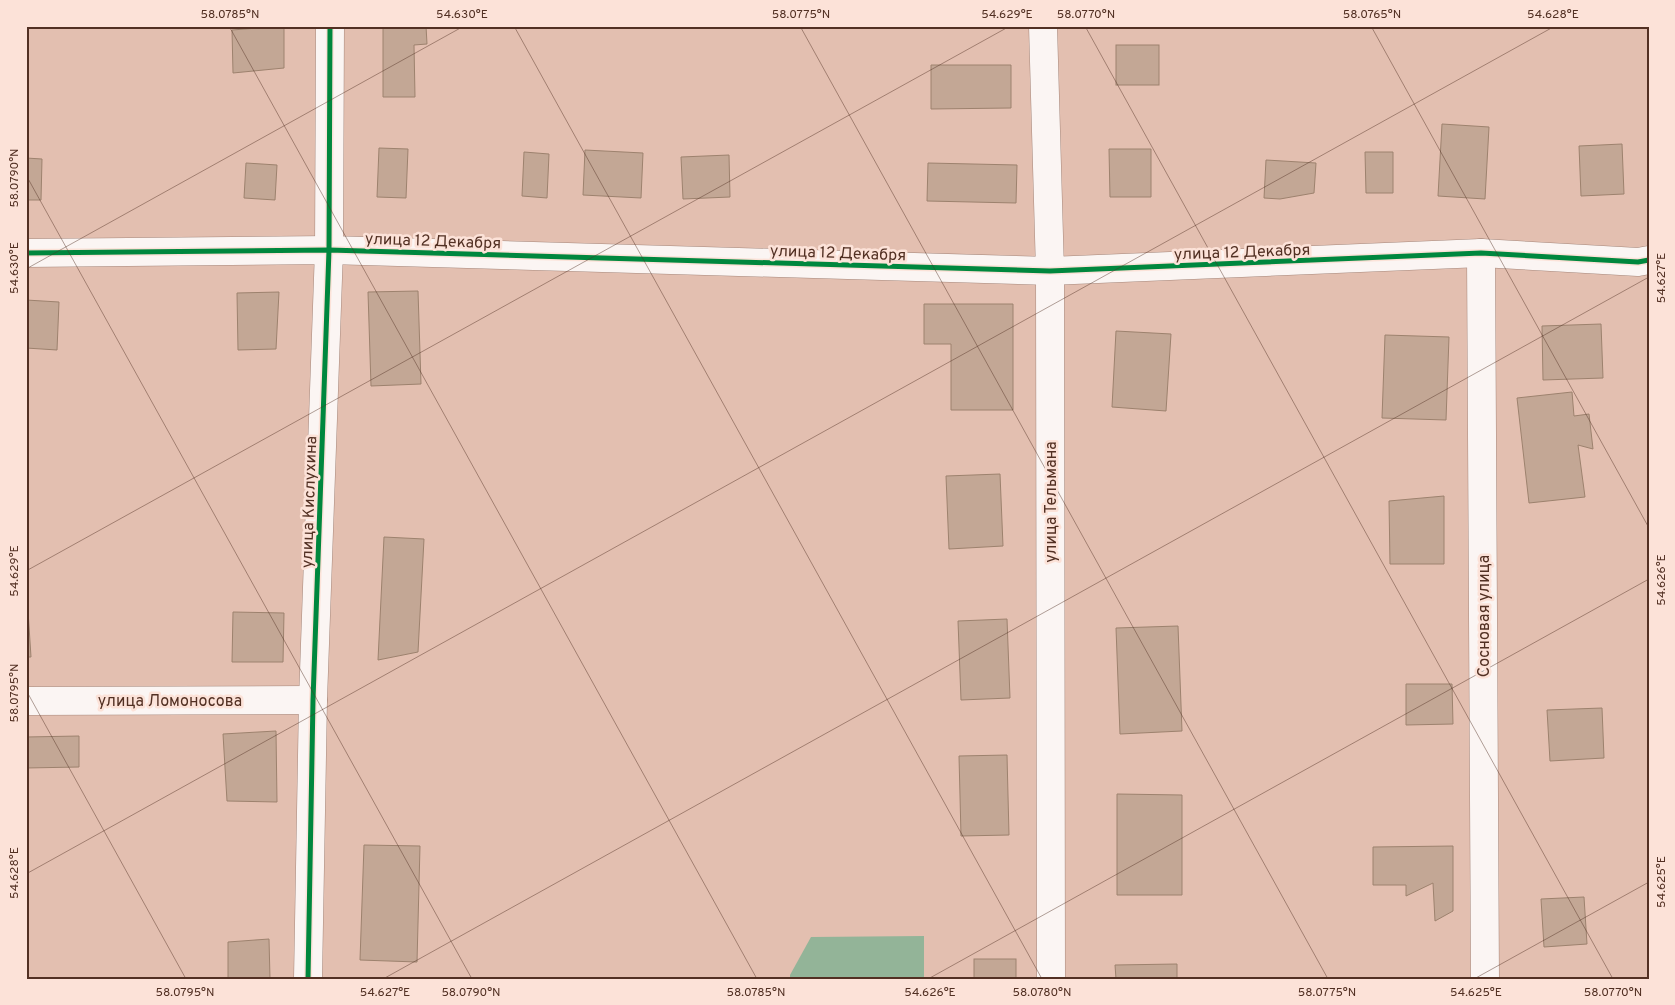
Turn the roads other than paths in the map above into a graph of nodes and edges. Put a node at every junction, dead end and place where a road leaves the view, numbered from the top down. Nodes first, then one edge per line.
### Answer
1 (330, 26) edge
2 (1044, 26) edge
3 (329, 250) junction
4 (26, 253) edge
5 (1481, 253) junction
6 (1649, 260) edge
7 (1050, 271) junction
8 (314, 700) junction
9 (26, 701) edge
10 (308, 979) edge
11 (1051, 979) edge
12 (1485, 979) edge

1 - 3 street, улица Кислухина
2 - 7 street, улица Тельмана
3 - 4 street, улица 12 Декабря
3 - 7 street, улица 12 Декабря
3 - 8 street, улица Кислухина
5 - 6 street, улица 12 Декабря
5 - 7 street, улица 12 Декабря
5 - 12 street, Сосновая улица
7 - 11 street, улица Тельмана
8 - 9 street, улица Ломоносова
8 - 10 street, улица Кислухина

